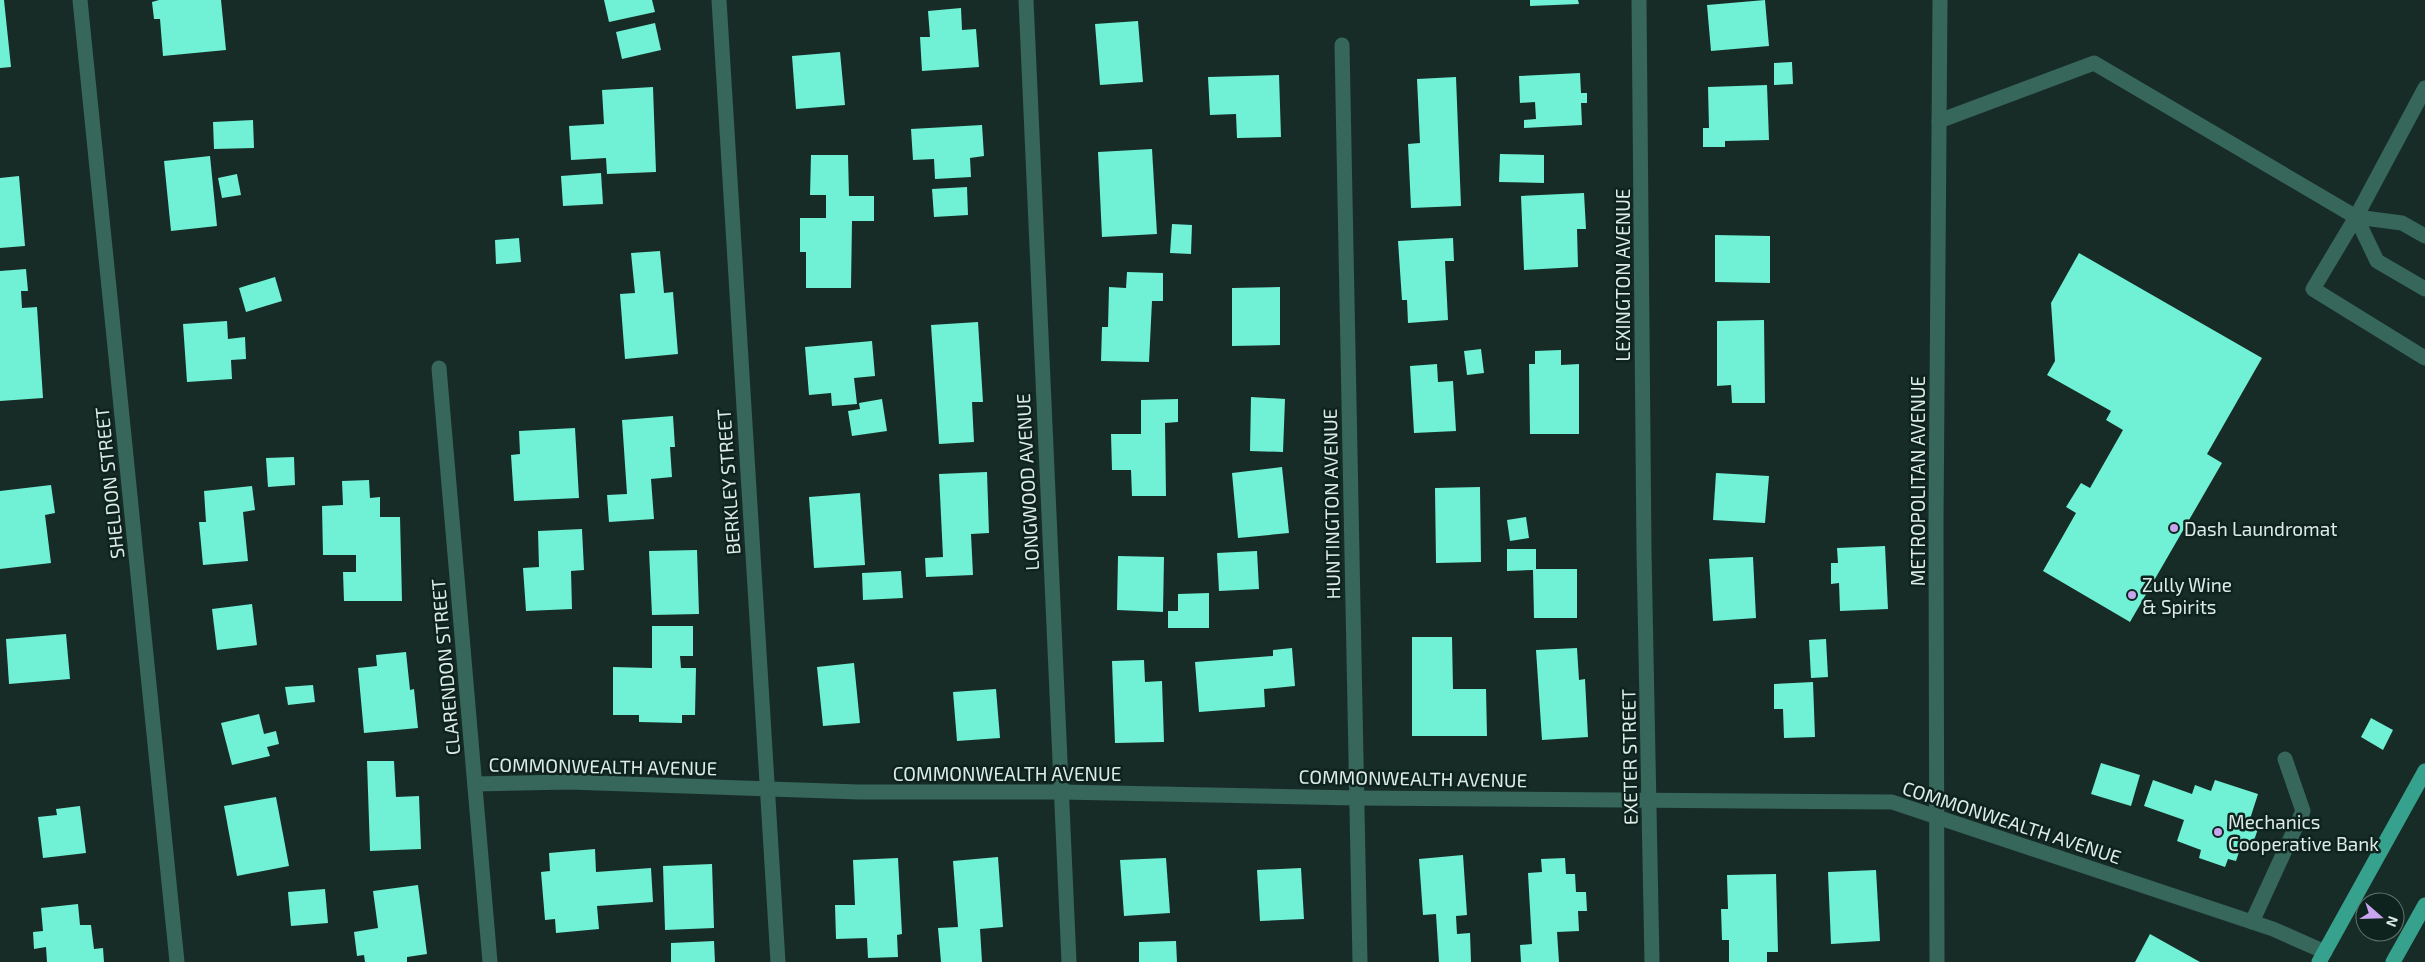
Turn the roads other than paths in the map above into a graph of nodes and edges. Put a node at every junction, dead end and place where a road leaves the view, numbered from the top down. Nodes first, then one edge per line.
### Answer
1 (80, 0) edge
2 (719, 0) edge
3 (1026, 0) edge
4 (1639, 0) edge
5 (1940, 0) edge
6 (1342, 44) dead end
7 (2425, 88) edge
8 (1939, 121) junction
9 (2356, 216) junction
10 (2425, 236) edge
11 (2425, 289) edge
12 (2425, 358) edge
13 (439, 368) dead end
14 (1644, 551) joint
15 (2285, 759) dead end
16 (2425, 771) edge
17 (475, 784) junction
18 (767, 790) junction
19 (1062, 792) junction
20 (1357, 798) junction
21 (1650, 799) junction
22 (1937, 818) junction
23 (2425, 905) edge
24 (2252, 922) junction
25 (2322, 957) edge
26 (177, 962) edge
27 (490, 962) edge
28 (778, 962) edge
29 (1069, 962) edge
30 (1360, 962) edge
31 (1652, 962) edge
32 (1937, 962) edge
33 (2393, 962) edge

1 - 26 street, SHELDON STREET
2 - 18 street, BERKLEY STREET
3 - 19 street, LONGWOOD AVENUE
4 - 14 street, LEXINGTON AVENUE
5 - 8 street, METROPOLITAN AVENUE
6 - 20 street, HUNTINGTON AVENUE
7 - 9 street
8 - 9 street
8 - 22 street, METROPOLITAN AVENUE
9 - 10 street
9 - 11 street
9 - 12 street
13 - 17 street, CLARENDON STREET
14 - 21 street, EXETER STREET
15 - 24 street
16 - 25 main road
17 - 18 street, COMMONWEALTH AVENUE
17 - 27 street, CLARENDON STREET
18 - 19 street, COMMONWEALTH AVENUE
18 - 28 street, BERKLEY STREET
19 - 20 street, COMMONWEALTH AVENUE
19 - 29 street, LONGWOOD AVENUE
20 - 21 street, COMMONWEALTH AVENUE
20 - 30 street, HUNTINGTON AVENUE
21 - 22 street, COMMONWEALTH AVENUE
21 - 31 street, EXETER STREET
22 - 24 street, COMMONWEALTH AVENUE
22 - 32 street, METROPOLITAN AVENUE
23 - 33 main road
24 - 25 street, COMMONWEALTH AVENUE

